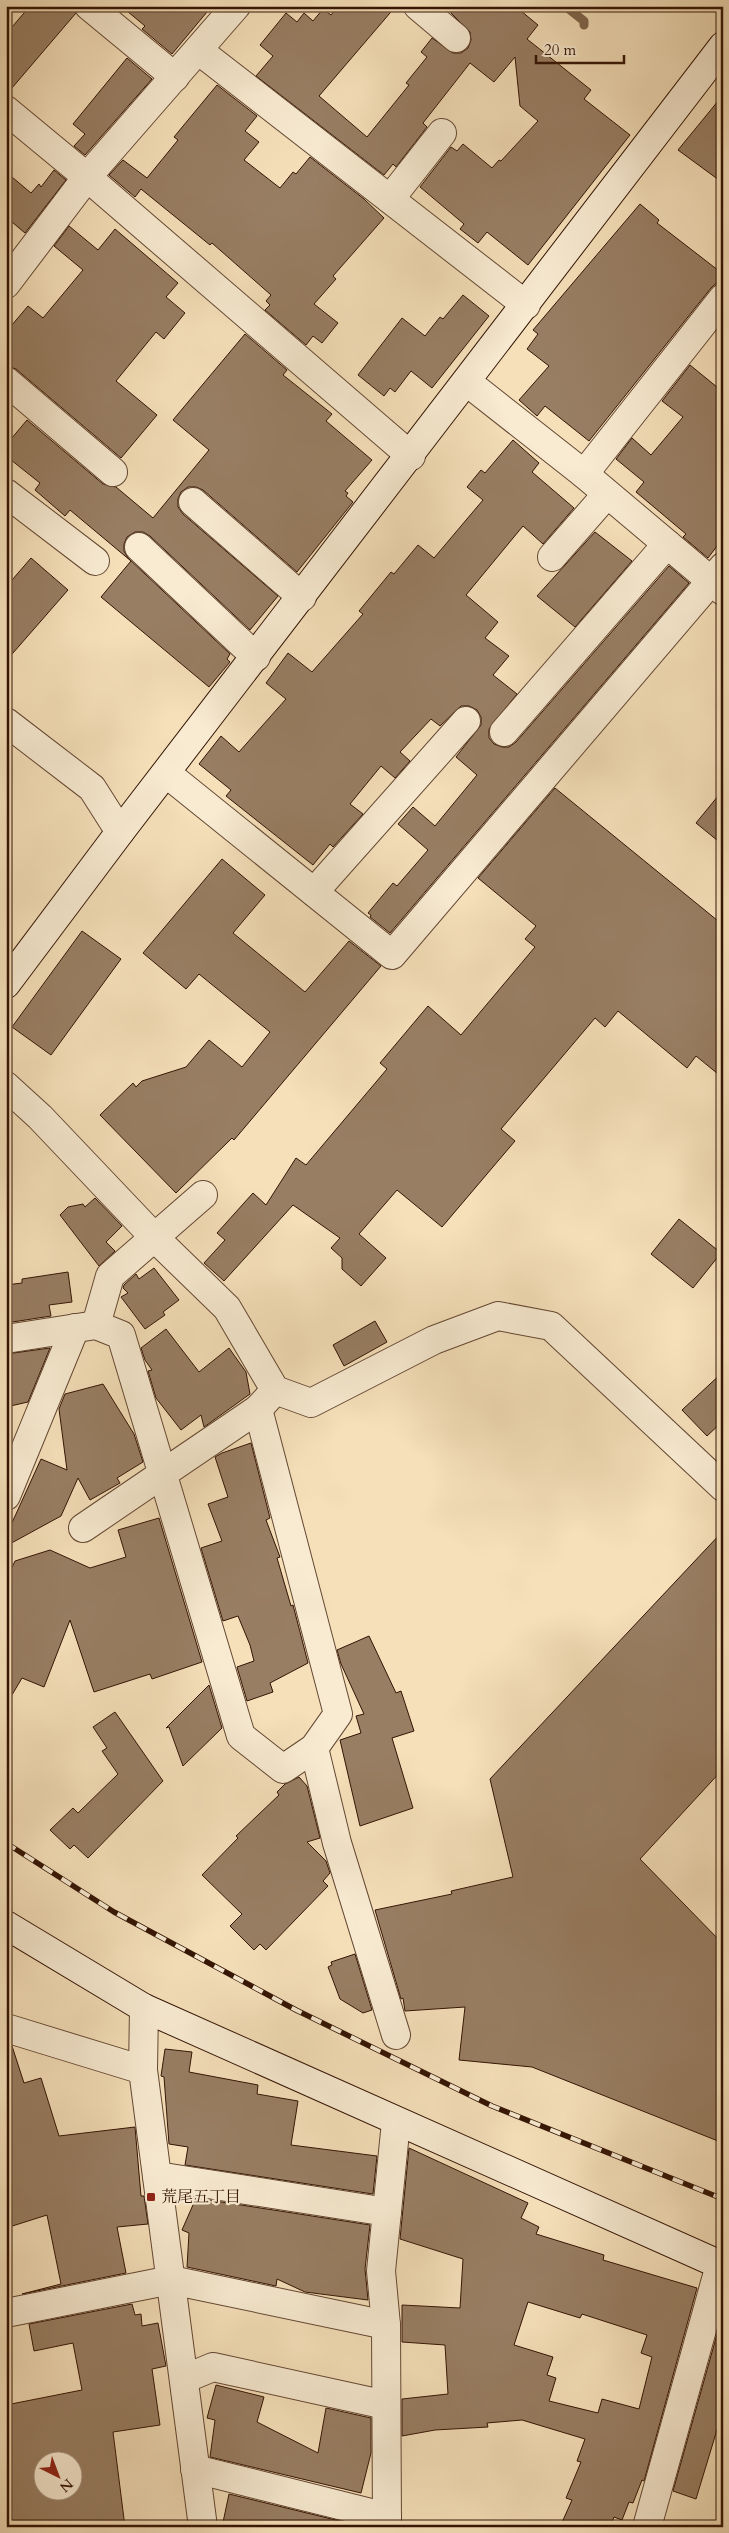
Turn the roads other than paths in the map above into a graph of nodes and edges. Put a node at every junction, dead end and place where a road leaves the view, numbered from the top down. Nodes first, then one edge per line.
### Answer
1 (89, 6) edge
2 (236, 6) edge
3 (418, 6) edge
4 (456, 38) dead end
5 (723, 46) edge
6 (198, 50) junction
7 (175, 77) junction
8 (6, 110) edge
9 (442, 134) dead end
10 (87, 177) junction
11 (390, 199) junction
12 (6, 284) edge
13 (723, 298) edge
14 (526, 305) junction
15 (6, 382) edge
16 (467, 382) junction
17 (410, 456) junction
18 (114, 472) dead end
19 (584, 474) junction
20 (6, 493) edge
21 (607, 494) junction
22 (193, 502) dead end
23 (667, 544) junction
24 (139, 547) dead end
25 (552, 557) dead end
26 (95, 562) dead end
27 (719, 579) edge
28 (302, 597) junction
29 (256, 657) junction
30 (6, 722) edge
31 (466, 722) dead end
32 (504, 732) dead end
33 (166, 773) junction
34 (120, 832) junction
35 (314, 892) junction
36 (6, 984) edge
37 (6, 1086) edge
38 (203, 1195) dead end
39 (156, 1239) junction
40 (85, 1327) junction
41 (6, 1339) edge
42 (266, 1400) junction
43 (163, 1473) junction
44 (723, 1487) edge
45 (6, 1496) edge
46 (83, 1528) dead end
47 (314, 1748) junction
48 (6, 1925) edge
49 (144, 2008) junction
50 (6, 2028) edge
51 (396, 2035) dead end
52 (143, 2070) junction
53 (396, 2122) junction
54 (157, 2176) junction
55 (386, 2212) junction
56 (722, 2265) edge
57 (171, 2280) junction
58 (6, 2313) edge
59 (386, 2326) junction
60 (184, 2379) junction
61 (386, 2405) junction
62 (195, 2469) junction
63 (387, 2522) edge
64 (203, 2527) edge
65 (647, 2527) edge

1 - 7 street
2 - 6 street
3 - 4 street
5 - 14 street
6 - 7 street
6 - 11 street
7 - 10 street
8 - 10 street
9 - 11 street
10 - 12 street
10 - 17 street
11 - 14 street
13 - 19 street
14 - 16 street
15 - 18 street
16 - 17 street
16 - 19 street
17 - 28 street
19 - 21 street
20 - 26 street
21 - 23 street
21 - 25 street
22 - 28 street
23 - 27 street
23 - 32 street
24 - 29 street
27 - 35 street
28 - 29 street
29 - 33 street
30 - 34 street
31 - 35 street
33 - 34 street
33 - 35 street
34 - 36 street
37 - 39 street
38 - 39 street
39 - 40 street
39 - 42 street
40 - 41 street
40 - 43 street
40 - 45 street
42 - 43 street
42 - 44 street
42 - 47 street
43 - 46 street
43 - 47 street
47 - 51 street
48 - 49 street
49 - 52 street
49 - 53 street
50 - 52 street
52 - 54 street
53 - 55 street
53 - 56 street
54 - 55 street
54 - 57 street
55 - 59 street
56 - 65 street
57 - 58 street
57 - 59 street
57 - 60 street
59 - 61 street
60 - 61 street
60 - 62 street
61 - 63 street
62 - 63 street
62 - 64 street

